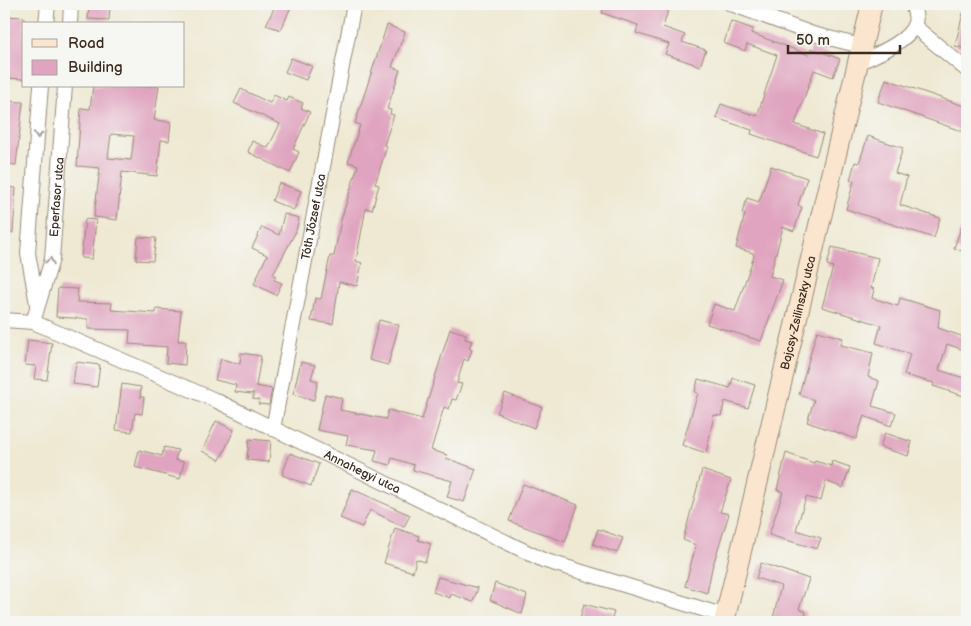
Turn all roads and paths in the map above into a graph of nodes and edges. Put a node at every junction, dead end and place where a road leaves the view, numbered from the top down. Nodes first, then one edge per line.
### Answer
1 (48, 4) edge
2 (71, 4) edge
3 (354, 4) edge
4 (731, 4) edge
5 (872, 4) edge
6 (912, 4) edge
7 (46, 22) edge
8 (70, 22) edge
9 (914, 26) junction
10 (859, 55) junction
11 (967, 70) edge
12 (42, 88) edge
13 (65, 88) edge
14 (38, 308) junction
15 (4, 320) edge
16 (33, 322) junction
17 (273, 429) junction
18 (725, 619) edge

1 - 7 street
2 - 8 street
3 - 17 street, Tóth József utca
4 - 10 street
5 - 10 main road, Bajcsy-Zsilinszky utca
6 - 9 street
9 - 10 street
9 - 11 street
10 - 18 main road, Bajcsy-Zsilinszky utca
12 -> 14 street, Eperfasor utca
14 -> 13 street, Eperfasor utca
14 - 16 street, Eperfasor utca
15 - 16 street, Annahegyi utca
16 - 17 street, Annahegyi utca
17 - 18 street, Annahegyi utca

